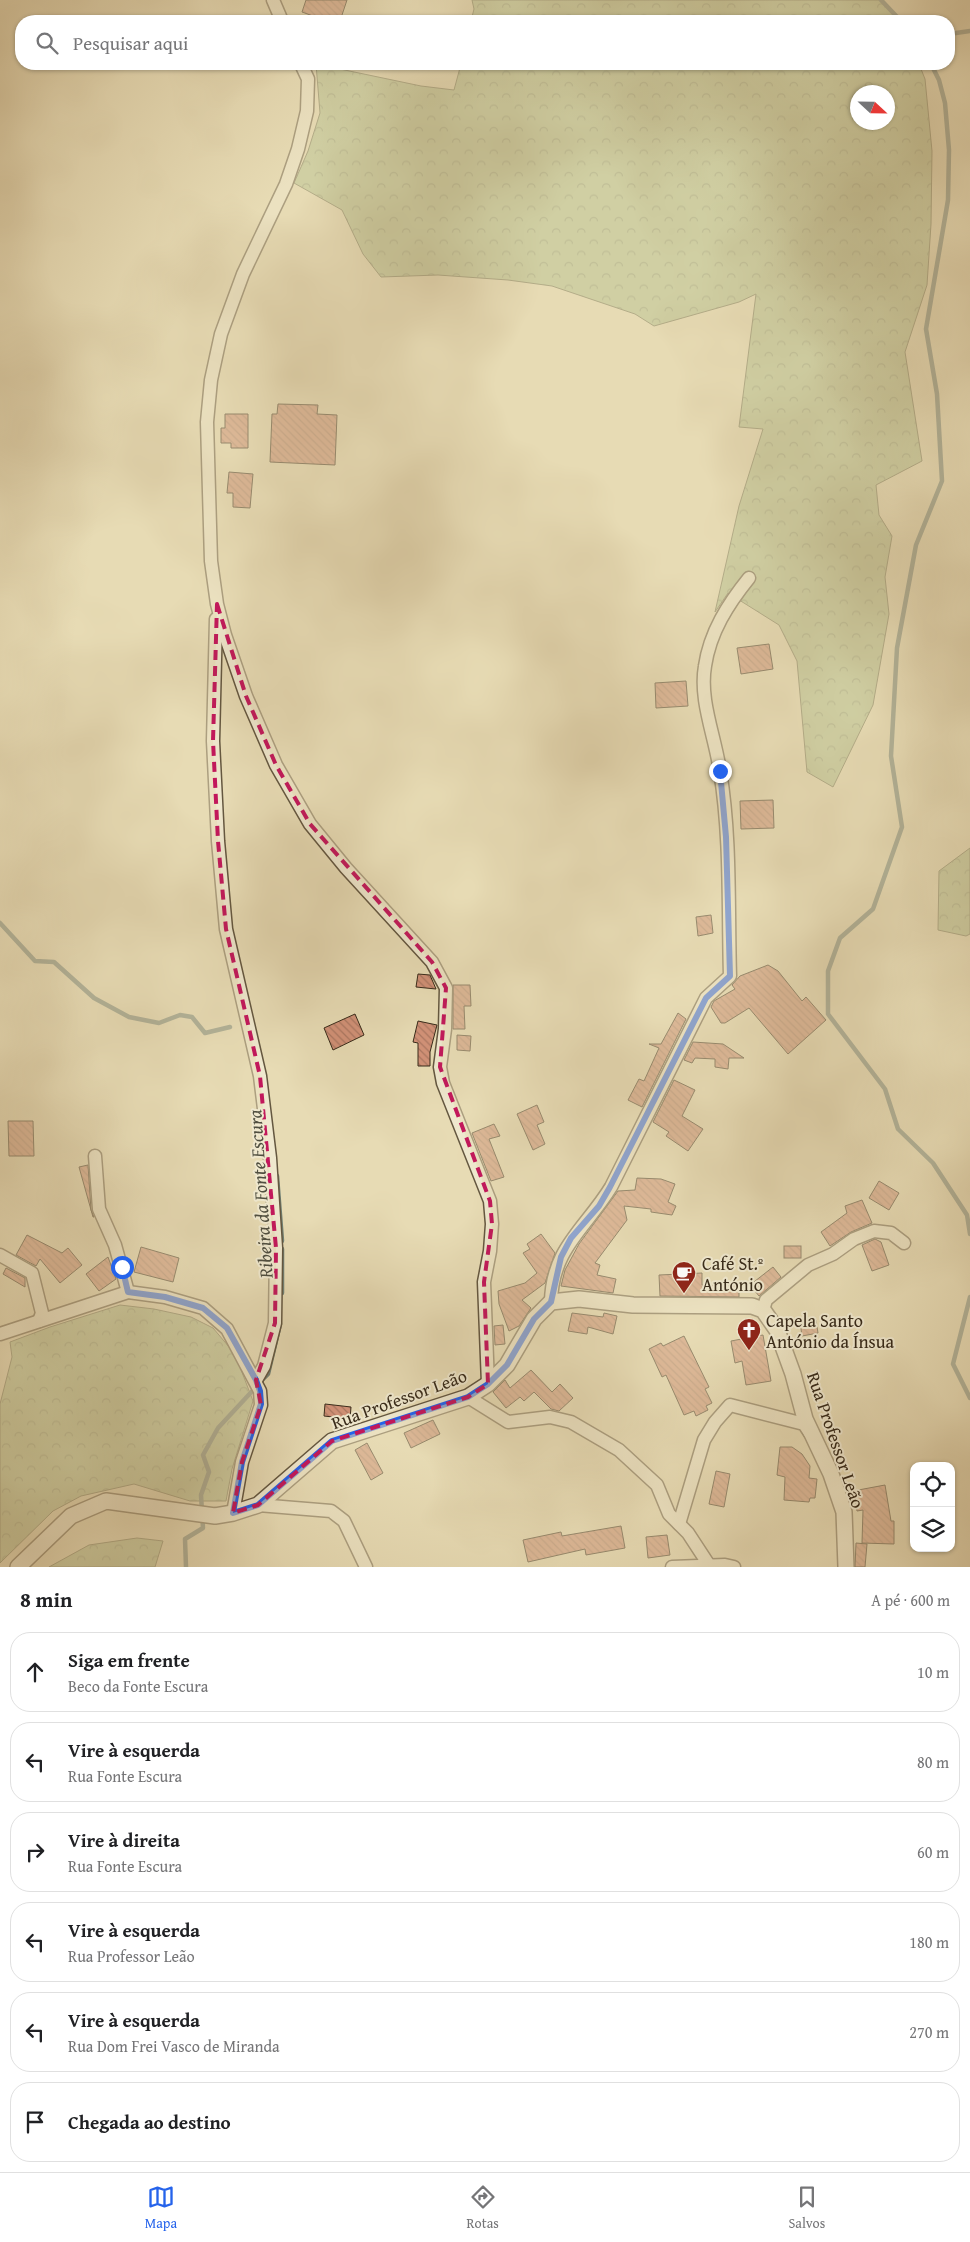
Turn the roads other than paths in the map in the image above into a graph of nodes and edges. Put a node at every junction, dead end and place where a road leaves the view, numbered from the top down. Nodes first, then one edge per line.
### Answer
1 (273, 0) edge
2 (279, 15) edge
3 (303, 70) edge
4 (748, 578) dead end
5 (217, 604) junction
6 (95, 1156) dead end
7 (904, 1243) dead end
8 (0, 1254) edge
9 (128, 1292) junction
10 (551, 1302) junction
11 (763, 1310) junction
12 (39, 1321) junction
13 (0, 1334) edge
14 (488, 1384) junction
15 (258, 1386) junction
16 (468, 1397) junction
17 (815, 1439) junction
18 (258, 1505) junction
19 (233, 1513) junction
20 (679, 1524) junction
21 (709, 1565) junction
22 (18, 1567) edge
23 (366, 1567) edge
24 (672, 1567) edge
25 (734, 1567) edge
26 (846, 1567) edge

1 - 2 street
3 - 5 street
4 - 10 street
5 - 14 street
5 - 15 street
6 - 9 street
7 - 11 street
8 - 12 street
9 - 12 street
9 - 15 street
10 - 11 street
10 - 14 street, Rua Professor Leão
11 - 17 street, Rua Professor Leão
12 - 13 street
14 - 16 street, Rua Professor Leão
15 - 19 street
16 - 18 street, Rua Professor Leão
16 - 20 street
17 - 20 street
17 - 26 street, Rua Professor Leão
18 - 19 street, Rua Professor Leão
18 - 23 street
19 - 22 street, Rua Professor Leão
20 - 21 street
21 - 24 street
21 - 25 street

